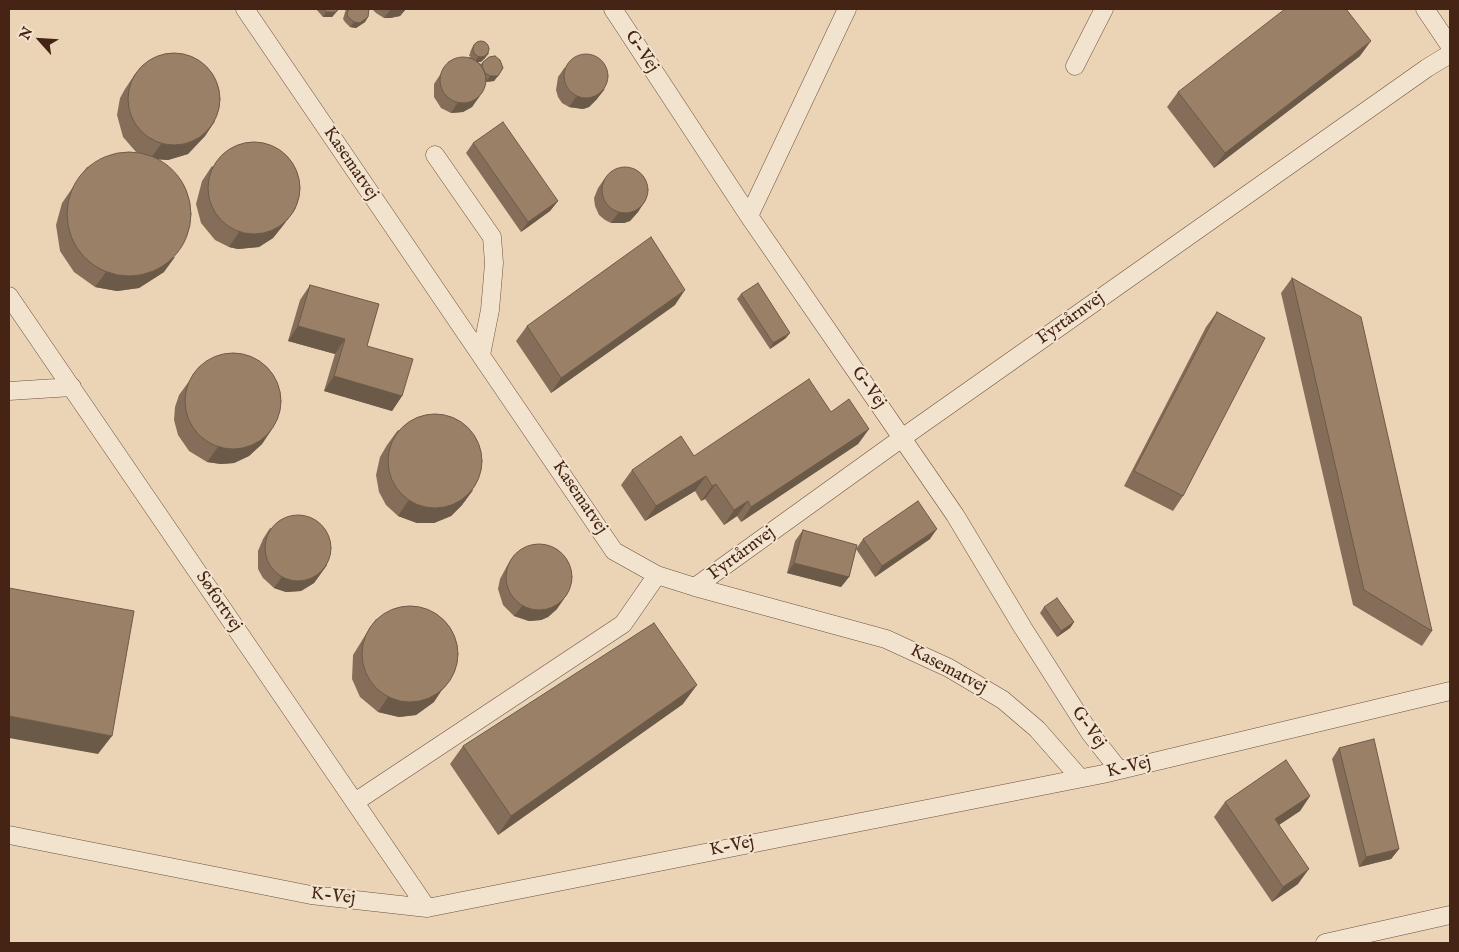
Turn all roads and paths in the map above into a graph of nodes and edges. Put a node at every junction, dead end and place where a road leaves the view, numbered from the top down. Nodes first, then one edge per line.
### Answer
1 (245, 9) edge
2 (613, 9) edge
3 (846, 9) edge
4 (1104, 9) edge
5 (1425, 9) edge
6 (1450, 46) edge
7 (1450, 54) edge
8 (1074, 66) dead end
9 (435, 155) dead end
10 (749, 216) junction
11 (9, 296) edge
12 (481, 355) junction
13 (72, 388) junction
14 (9, 390) edge
15 (902, 438) junction
16 (657, 575) junction
17 (695, 587) junction
18 (1450, 691) edge
19 (1119, 770) junction
20 (1080, 778) junction
21 (355, 802) junction
22 (9, 835) edge
23 (427, 908) junction
24 (1450, 915) edge
25 (1324, 943) edge

1 - 12 lane, Kasematvej
2 - 10 lane, G-Vej
3 - 10 lane
4 - 8 lane
5 - 6 lane
7 - 15 lane, Fyrtårnvej
9 - 12 lane
10 - 15 lane, G-Vej
11 - 13 lane, Søfortvej
12 - 16 lane, Kasematvej
13 - 14 lane
13 - 21 lane, Søfortvej
15 - 17 lane, Fyrtårnvej
15 - 19 lane, G-Vej
16 - 17 lane, Kasematvej
16 - 21 lane
17 - 20 lane, Kasematvej
18 - 19 lane, K-Vej
19 - 20 lane, K-Vej
20 - 23 lane, K-Vej
21 - 23 lane, Søfortvej
22 - 23 lane, K-Vej
24 - 25 lane

